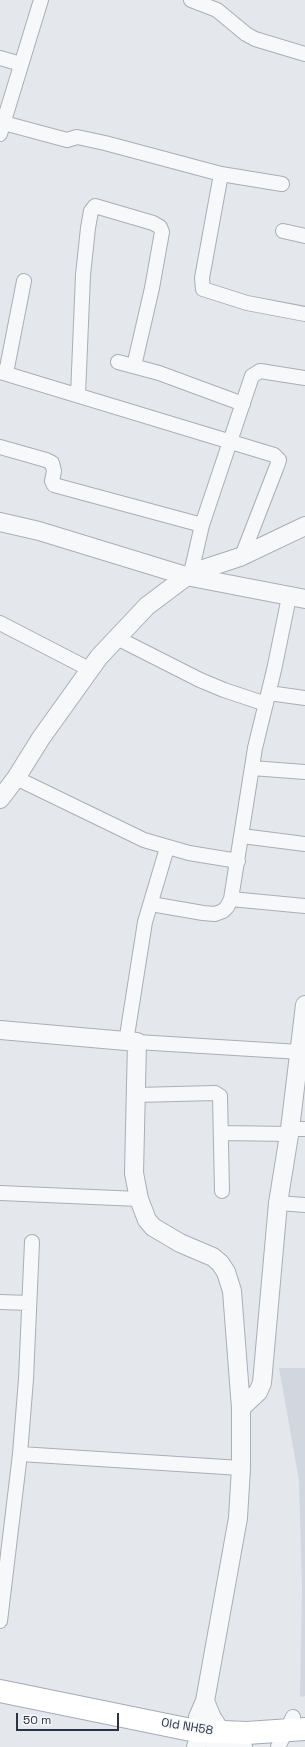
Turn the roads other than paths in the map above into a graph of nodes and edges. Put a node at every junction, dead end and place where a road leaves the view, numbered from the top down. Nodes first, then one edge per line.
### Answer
1 (41, 0) edge
2 (191, 0) edge
3 (305, 54) edge
4 (0, 58) edge
5 (21, 64) junction
6 (1, 126) edge
7 (221, 174) junction
8 (282, 184) dead end
9 (283, 232) dead end
10 (305, 236) edge
11 (24, 281) dead end
12 (305, 314) edge
13 (118, 362) dead end
14 (134, 366) junction
15 (3, 372) edge
16 (305, 378) edge
17 (78, 395) junction
18 (243, 404) junction
19 (230, 441) junction
20 (0, 447) edge
21 (0, 522) edge
22 (202, 525) junction
23 (305, 526) edge
24 (242, 556) junction
25 (189, 575) junction
26 (297, 598) edge
27 (0, 623) edge
28 (117, 638) junction
29 (91, 670) junction
30 (267, 698) junction
31 (305, 698) edge
32 (252, 768) junction
33 (305, 772) edge
34 (16, 778) junction
35 (1, 793) edge
36 (242, 836) junction
37 (305, 844) edge
38 (167, 848) junction
39 (238, 861) junction
40 (231, 899) junction
41 (151, 904) junction
42 (305, 906) edge
43 (305, 1005) edge
44 (0, 1030) edge
45 (132, 1042) junction
46 (303, 1052) edge
47 (136, 1095) junction
48 (295, 1131) edge
49 (222, 1133) junction
50 (222, 1191) dead end
51 (0, 1193) edge
52 (139, 1199) junction
53 (278, 1203) junction
54 (305, 1205) edge
55 (32, 1242) dead end
56 (0, 1302) edge
57 (29, 1303) junction
58 (242, 1408) junction
59 (20, 1454) junction
60 (241, 1468) junction
61 (0, 1621) edge
62 (0, 1678) edge
63 (0, 1691) edge
64 (208, 1728) edge
65 (293, 1728) edge
66 (243, 1747) edge

1 - 5 street
2 - 3 street
4 - 5 street
5 - 6 street
6 - 7 street
7 - 8 street
7 - 12 street
9 - 10 street
11 - 15 street
13 - 14 street
14 - 17 street
14 - 18 street
15 - 17 street
16 - 18 street
17 - 19 street
18 - 19 street
19 - 22 street
19 - 24 street
20 - 22 street
21 - 25 street
22 - 25 street
23 - 24 street
24 - 25 street
25 - 26 street
25 - 28 street
26 - 30 street
27 - 29 street
28 - 29 street
28 - 30 street
29 - 34 street
30 - 31 street
30 - 32 street
32 - 33 street
32 - 36 street
34 - 35 street
34 - 38 street
36 - 37 street
36 - 39 street
38 - 39 street
38 - 41 street
39 - 40 street
40 - 41 street
40 - 42 street
41 - 45 street
43 - 46 street
44 - 45 street
45 - 46 street
45 - 47 street
46 - 48 street
47 - 49 street
47 - 52 street
48 - 49 street
48 - 53 street
49 - 50 street
51 - 52 street
52 - 58 street
53 - 54 street
53 - 58 street
55 - 57 street
56 - 57 street
57 - 59 street
58 - 60 street
59 - 60 street
59 - 61 street
60 - 64 street
62 - 64 main road, Old NH58
63 - 64 main road, Old NH58
64 - 65 main road, Old NH58
64 - 66 street

